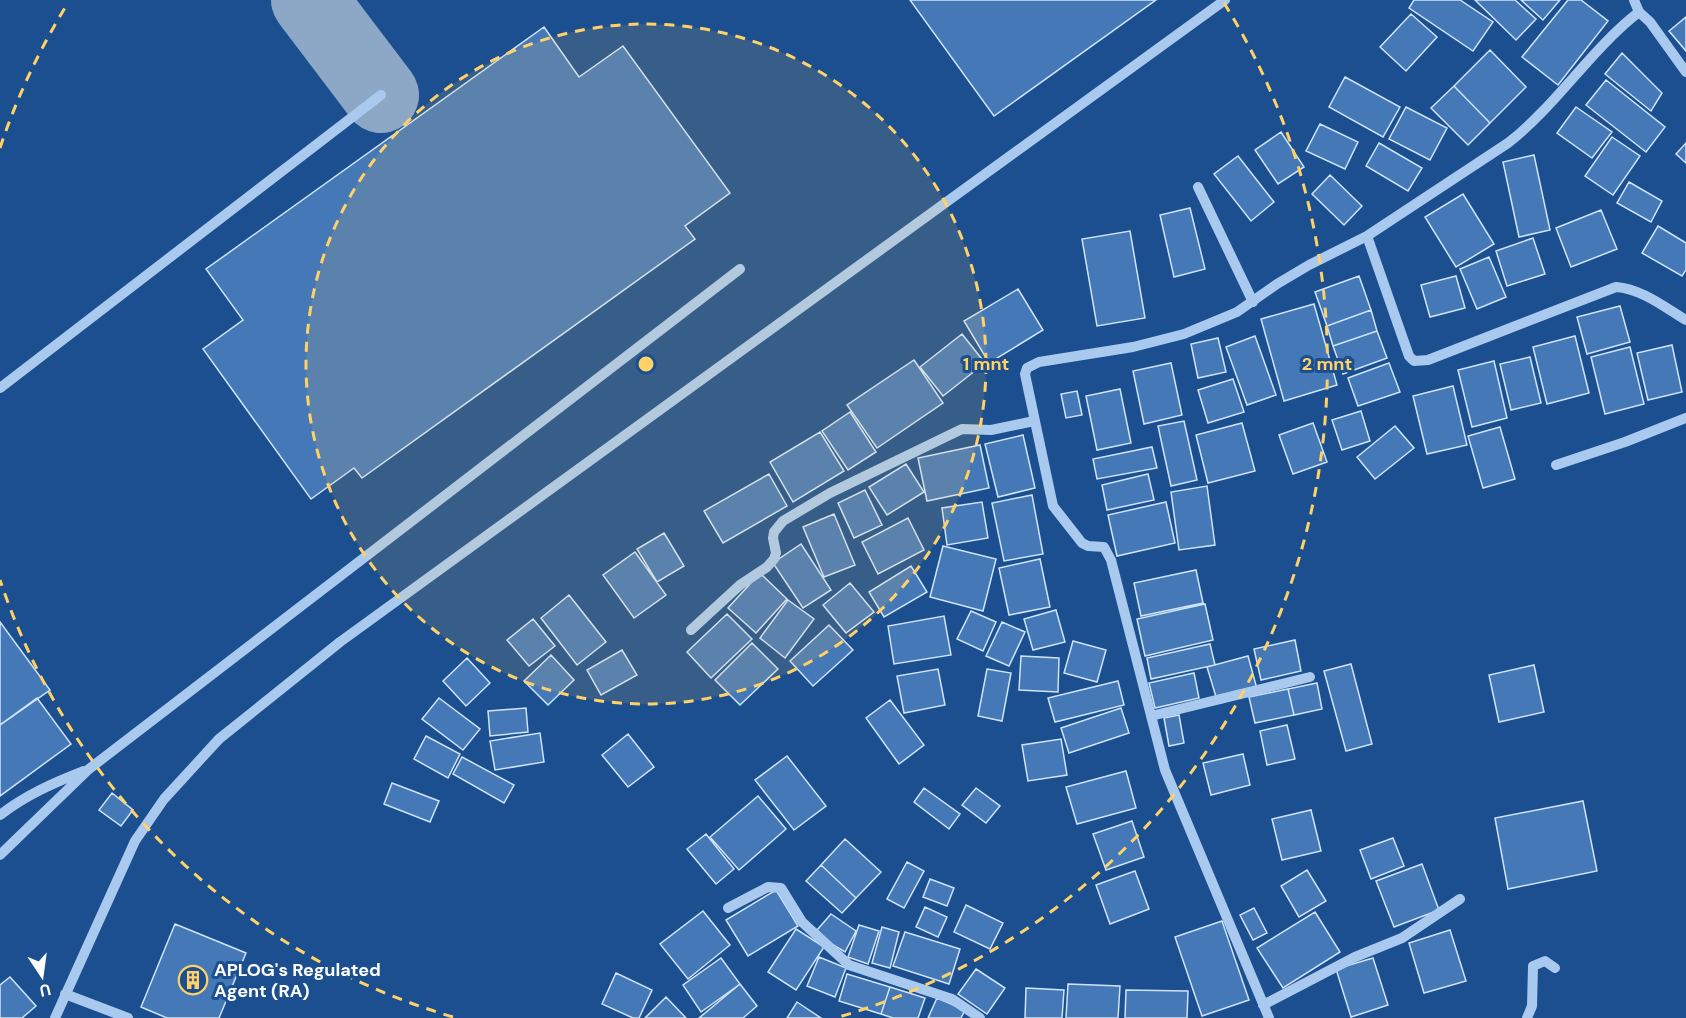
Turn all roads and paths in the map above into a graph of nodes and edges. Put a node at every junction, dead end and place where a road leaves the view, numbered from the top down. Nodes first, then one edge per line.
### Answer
1 (1226, 0) edge
2 (1635, 0) edge
3 (1639, 12) junction
4 (1686, 72) edge
5 (381, 95) dead end
6 (1198, 187) dead end
7 (1367, 236) junction
8 (740, 269) dead end
9 (1253, 302) junction
10 (1686, 320) edge
11 (0, 388) edge
12 (1686, 418) edge
13 (1034, 421) junction
14 (1556, 465) dead end
15 (691, 630) dead end
16 (1310, 677) dead end
17 (1151, 716) junction
18 (89, 769) junction
19 (0, 815) edge
20 (0, 855) edge
21 (1460, 899) dead end
22 (728, 908) dead end
23 (1555, 968) dead end
24 (65, 994) junction
25 (1263, 1005) junction
26 (55, 1018) edge
27 (128, 1018) edge
28 (980, 1018) edge
29 (1269, 1018) edge
30 (1527, 1018) edge

1 - 24 street
2 - 3 street
3 - 4 street
3 - 7 street
5 - 11 street
6 - 9 street
7 - 9 street
7 - 10 street
8 - 18 street
9 - 13 street
12 - 14 street
13 - 15 street
13 - 17 street
16 - 17 street
17 - 25 street
18 - 19 street
18 - 20 street
21 - 25 street
22 - 28 street
23 - 30 street
24 - 26 street
24 - 27 street
25 - 29 street

